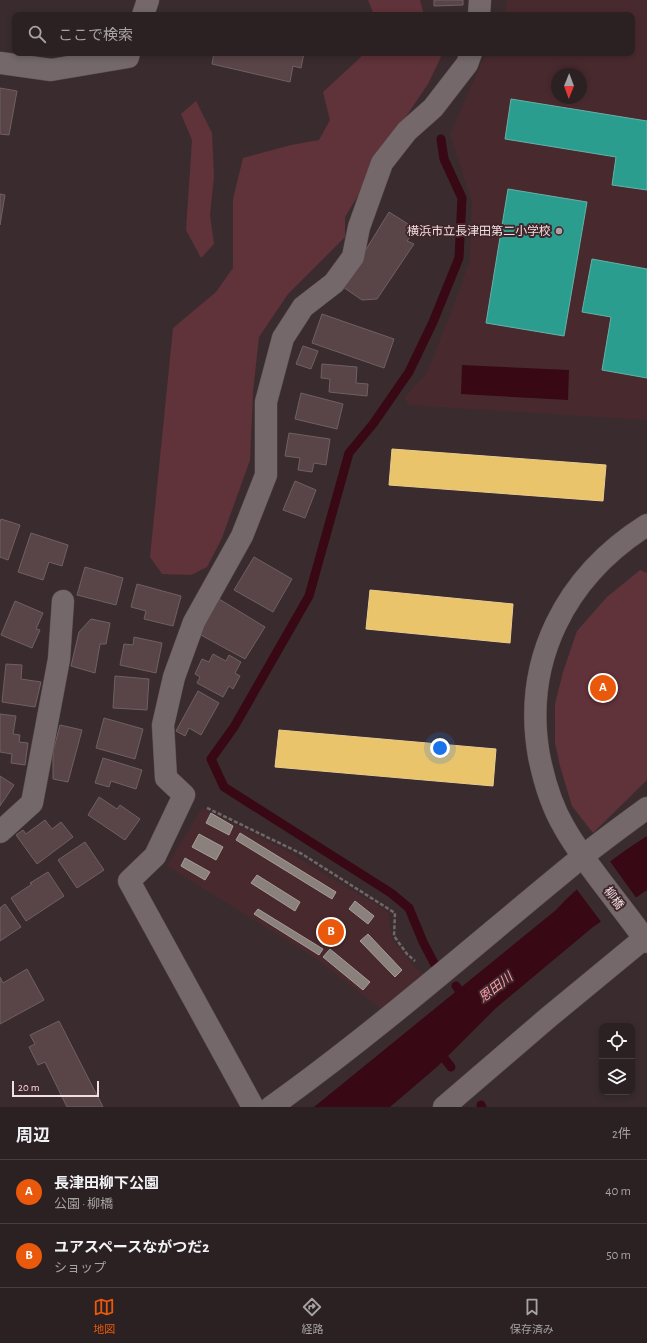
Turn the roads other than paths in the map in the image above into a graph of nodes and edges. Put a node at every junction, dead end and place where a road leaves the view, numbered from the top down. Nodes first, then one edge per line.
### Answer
1 (148, 0) edge
2 (480, 0) edge
3 (143, 12) edge
4 (479, 12) edge
5 (128, 56) edge
6 (470, 56) edge
7 (0, 62) edge
8 (647, 524) edge
9 (63, 601) dead end
10 (647, 808) edge
11 (0, 832) edge
12 (587, 862) junction
13 (644, 936) edge
14 (253, 1107) edge
15 (271, 1107) edge
16 (444, 1107) edge

1 - 3 street
2 - 4 street
5 - 7 street
6 - 14 street
8 - 12 street, 柳橋
9 - 11 street
10 - 12 street
12 - 13 street, 柳橋
12 - 15 street
13 - 16 street

